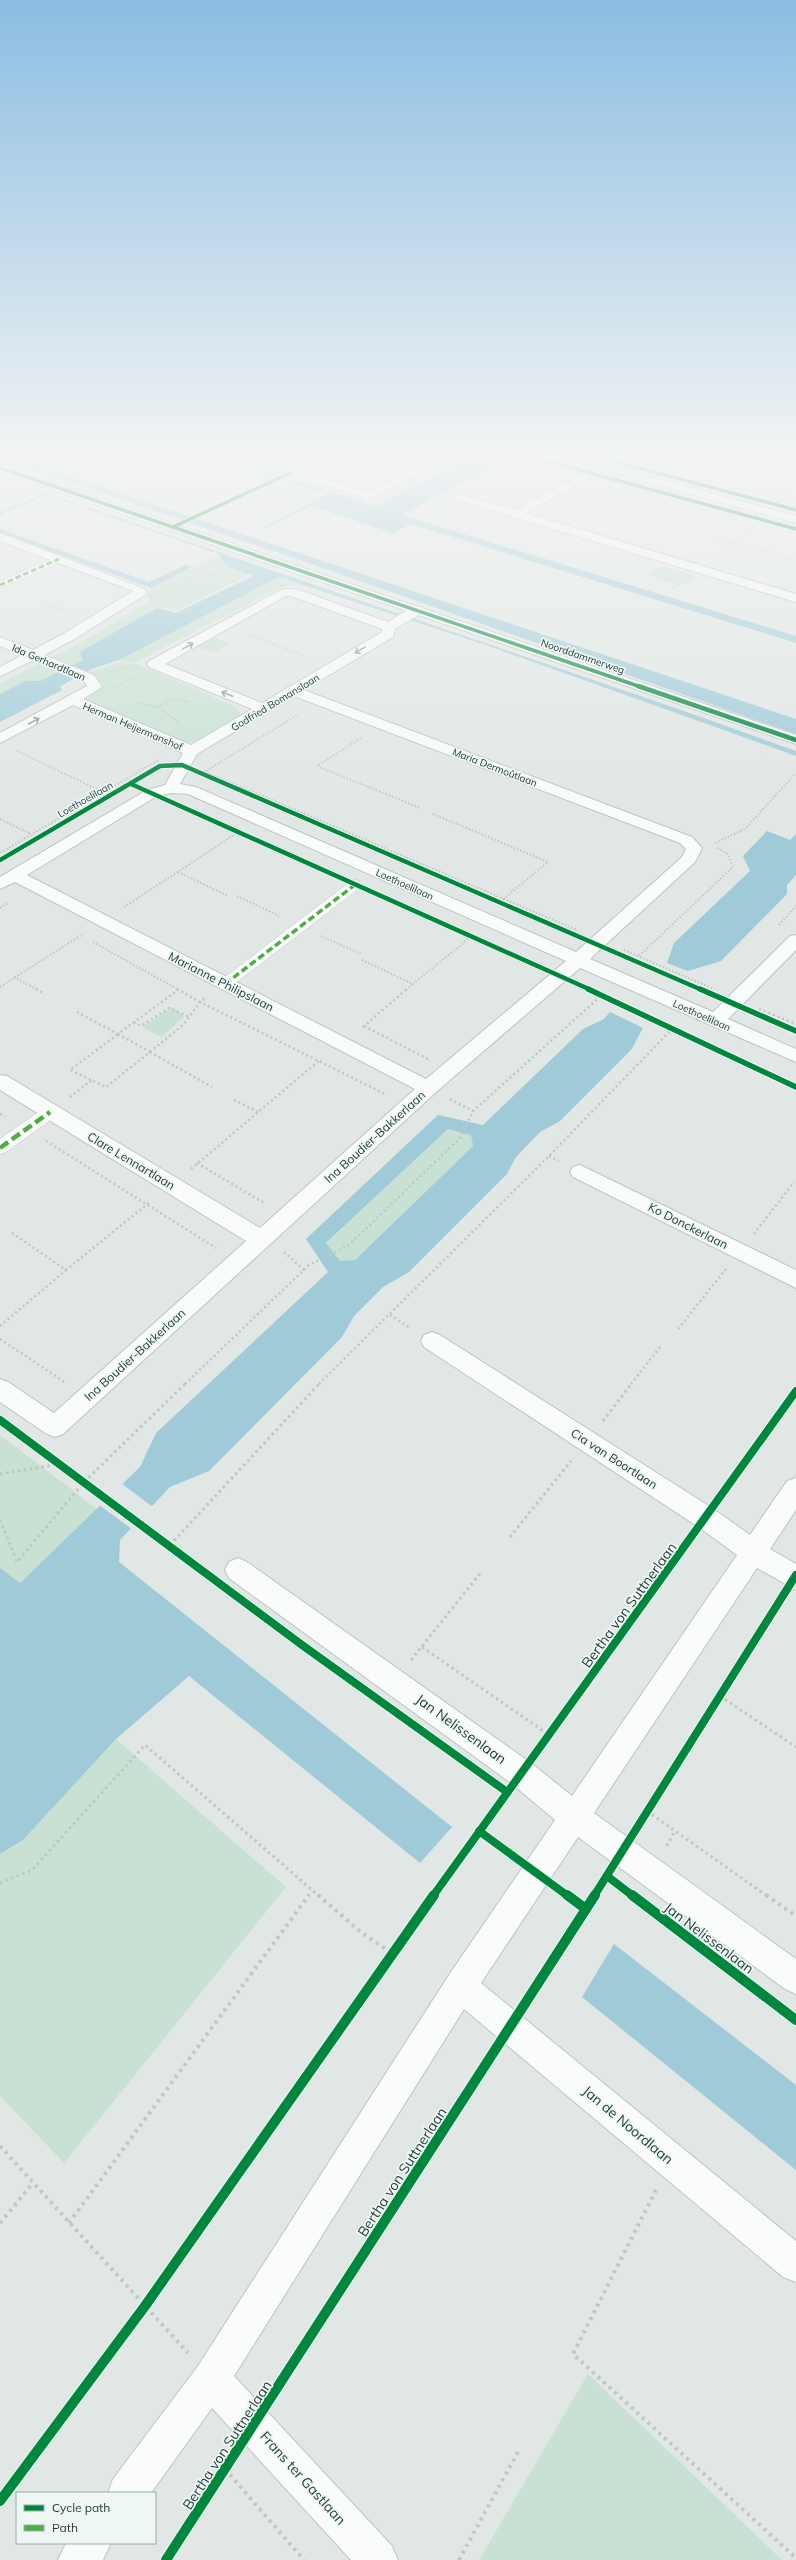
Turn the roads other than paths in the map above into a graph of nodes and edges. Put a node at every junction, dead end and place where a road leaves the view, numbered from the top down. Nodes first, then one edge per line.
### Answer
1 (28, 572) edge
2 (94, 572) edge
3 (298, 572) edge
4 (709, 572) edge
5 (0, 585) edge
6 (796, 598) edge
7 (414, 613) junction
8 (394, 624) junction
9 (0, 641) edge
10 (33, 655) junction
11 (0, 672) edge
12 (294, 691) junction
13 (73, 700) junction
14 (263, 709) junction
15 (0, 739) edge
16 (796, 740) edge
17 (192, 751) junction
18 (171, 788) junction
19 (694, 848) joint
20 (7, 880) edge
21 (356, 884) dead end
22 (796, 940) edge
23 (578, 960) junction
24 (225, 984) junction
25 (715, 1021) junction
26 (796, 1056) edge
27 (0, 1081) edge
28 (428, 1088) junction
29 (50, 1112) junction
30 (0, 1148) edge
31 (580, 1172) dead end
32 (262, 1240) junction
33 (796, 1280) edge
34 (432, 1341) dead end
35 (0, 1390) edge
36 (796, 1489) edge
37 (753, 1552) junction
38 (238, 1570) dead end
39 (796, 1578) edge
40 (574, 1817) junction
41 (796, 1978) edge
42 (460, 1986) junction
43 (796, 2264) edge
44 (211, 2379) junction
45 (128, 2492) edge
46 (90, 2544) edge
47 (78, 2560) edge
48 (378, 2560) edge

1 - 5 street
2 - 10 street
3 - 7 street, Noorddammerweg
4 - 6 street
7 - 8 street
7 - 16 street, Noorddammerweg
8 -> 12 street, Godfried Bomanslaan
14 -> 8 street
9 - 10 street, Ida Gerhardtlaan
10 - 11 street
10 - 13 street, Ida Gerhardtlaan
12 - 14 street, Godfried Bomanslaan
12 - 19 street, Maria Dermoûtlaan
15 -> 13 street
13 - 17 street, Herman Heijermanshof
14 - 17 street, Godfried Bomanslaan
17 - 18 street, Godfried Bomanslaan
18 - 20 street, Loethoelilaan
18 - 23 street, Loethoelilaan
19 - 23 street, Ina Boudier-Bakkerlaan
20 - 24 street, Marianne Philipslaan
21 - 24 street
22 - 25 street
23 - 25 street, Loethoelilaan
23 - 28 street, Ina Boudier-Bakkerlaan
24 - 28 street, Marianne Philipslaan
25 - 26 street, Loethoelilaan
27 - 29 street, Clare Lennartlaan
28 - 32 street, Ina Boudier-Bakkerlaan
29 - 30 street
29 - 32 street, Clare Lennartlaan
31 - 33 street, Ko Donckerlaan
32 - 35 street, Ina Boudier-Bakkerlaan
34 - 37 street, Cia van Boortlaan
36 - 37 street
37 - 39 street, Cia van Boortlaan
37 - 40 street
38 - 40 street, Jan Nelissenlaan
40 - 41 street, Jan Nelissenlaan
40 - 42 street
42 - 43 street, Jan de Noordlaan
42 - 44 street
44 - 45 street
44 - 48 street, Frans ter Gastlaan
46 - 47 street

